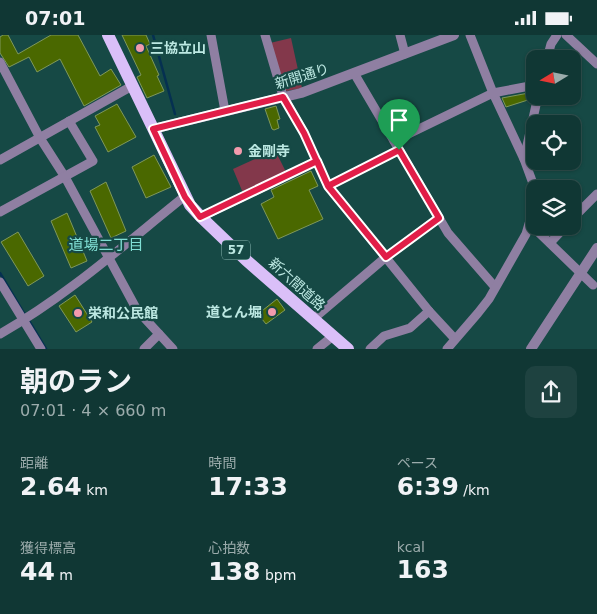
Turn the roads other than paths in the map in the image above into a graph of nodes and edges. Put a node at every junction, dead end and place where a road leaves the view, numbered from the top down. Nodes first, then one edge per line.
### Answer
1 (108, 35) edge
2 (210, 35) edge
3 (265, 35) edge
4 (400, 35) edge
5 (454, 35) edge
6 (470, 35) edge
7 (556, 35) edge
8 (566, 35) edge
9 (550, 50) edge
10 (405, 54) junction
11 (0, 62) edge
12 (597, 64) edge
13 (354, 73) junction
14 (132, 86) junction
15 (526, 87) edge
16 (493, 93) junction
17 (283, 97) junction
18 (536, 105) edge
19 (225, 111) junction
20 (69, 121) junction
21 (153, 129) junction
22 (40, 137) junction
23 (394, 141) junction
24 (399, 150) junction
25 (524, 159) junction
26 (0, 160) edge
27 (317, 161) junction
28 (65, 177) junction
29 (532, 180) edge
30 (328, 186) junction
31 (597, 194) edge
32 (185, 197) junction
33 (581, 210) edge
34 (0, 213) edge
35 (200, 217) junction
36 (439, 218) junction
37 (526, 234) edge
38 (542, 235) edge
39 (558, 235) edge
40 (550, 243) junction
41 (597, 248) edge
42 (386, 257) junction
43 (108, 258) junction
44 (581, 273) junction
45 (1, 285) edge
46 (593, 285) dead end
47 (495, 287) junction
48 (429, 311) junction
49 (313, 319) junction
50 (24, 321) junction
51 (0, 334) edge
52 (159, 334) junction
53 (333, 336) junction
54 (455, 339) junction
55 (41, 349) edge
56 (144, 349) edge
57 (173, 349) edge
58 (317, 349) edge
59 (348, 349) edge
60 (370, 349) edge
61 (447, 349) edge
62 (531, 349) edge

1 - 14 main road, 新六間道路 / 57
2 - 19 street
3 - 17 street
4 - 10 street
5 - 10 street, 新開通り
6 - 16 street
7 - 9 street
8 - 12 street
10 - 13 street, 新開通り
11 - 22 street
13 - 17 street, 新開通り
13 - 23 street
14 - 20 street
14 - 21 main road, 新六間道路 / 57
15 - 16 street
16 - 23 street
16 - 25 street
17 - 19 street, 新開通り
17 - 27 street
18 - 25 street
19 - 21 street, 新開通り
20 - 22 street
20 - 28 street
21 - 32 main road, 新六間道路 / 57
22 - 26 street
22 - 28 street
23 - 24 street
24 - 30 street
24 - 36 street
25 - 29 street
27 - 30 street
27 - 35 street
28 - 34 street
28 - 43 street
30 - 42 street
31 - 33 street
32 - 35 main road, 新六間道路 / 57
32 - 43 street
35 - 49 main road, 新六間道路 / 57
36 - 42 street
36 - 47 street
37 - 47 street
38 - 40 street
39 - 40 street
40 - 44 street
41 - 44 street
42 - 48 street
42 - 49 street
43 - 50 street
43 - 52 street
44 - 46 street
44 - 62 street
45 - 50 street
47 - 54 street
48 - 54 street
48 - 60 street
49 - 53 main road, 新六間道路 / 57
50 - 51 street
50 - 55 street
52 - 56 street
52 - 57 street
53 - 58 street
53 - 59 main road, 新六間道路 / 57
54 - 61 street

